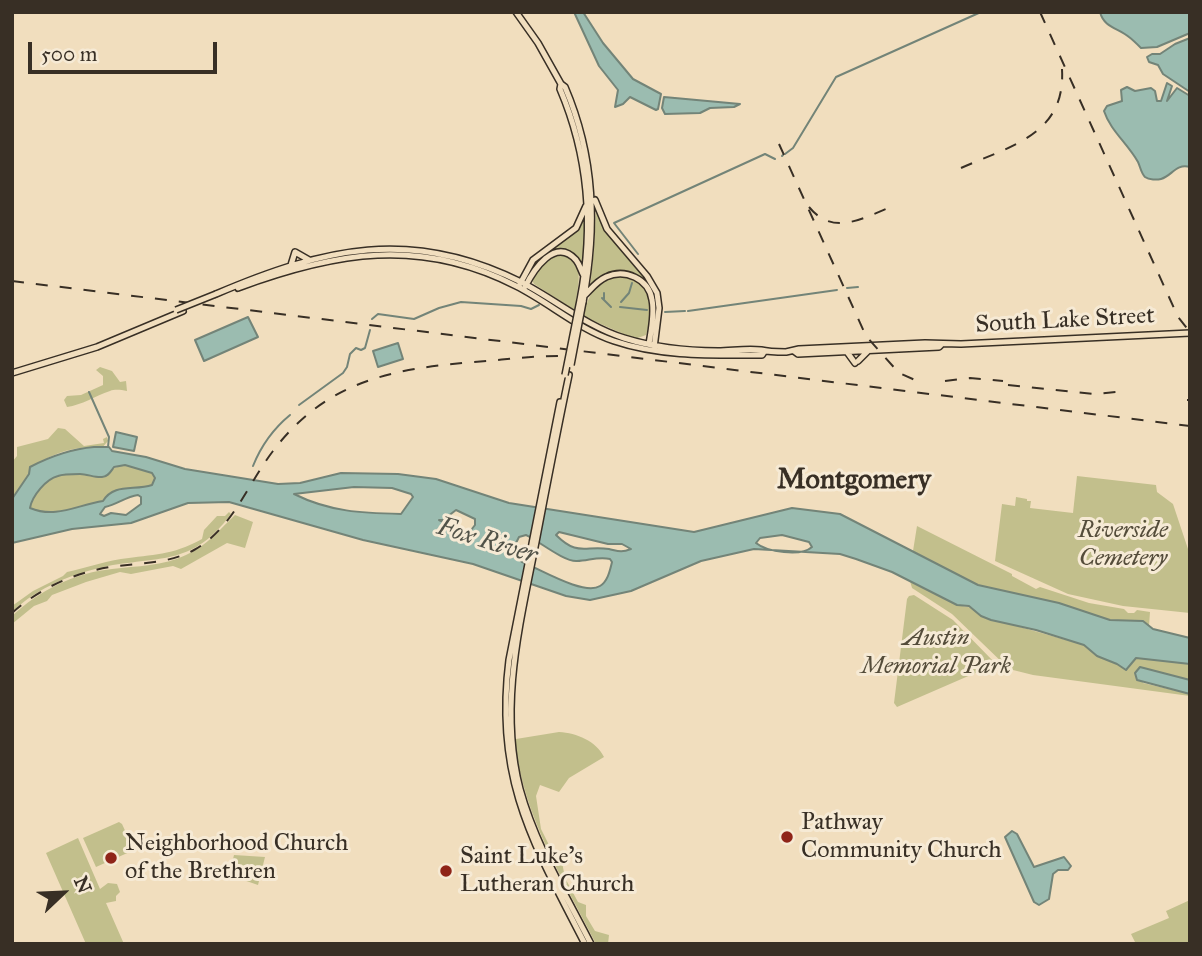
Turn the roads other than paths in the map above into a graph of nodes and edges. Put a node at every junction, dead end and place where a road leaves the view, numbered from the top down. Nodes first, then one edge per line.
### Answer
1 (516, 12) edge
2 (561, 84) junction
3 (592, 194) junction
4 (588, 203) junction
5 (309, 260) junction
6 (290, 265) junction
7 (493, 272) junction
8 (584, 276) junction
9 (522, 286) junction
10 (219, 294) junction
11 (583, 299) junction
12 (1190, 333) edge
13 (651, 347) junction
14 (867, 348) junction
15 (847, 349) junction
16 (12, 373) edge
17 (523, 597) junction
18 (585, 944) edge
19 (591, 944) edge

1 - 2 main road
2 - 3 main road
2 - 4 main road
3 - 11 main road
3 - 13 main road
4 - 8 main road
4 - 9 main road
5 - 6 main road
5 - 6 main road
5 - 7 main road
6 - 10 main road
7 - 9 main road, South Lake Street
7 - 10 main road
8 - 9 main road
8 - 11 main road
9 - 13 main road, South Lake Street
10 - 16 main road, bridge
11 - 13 main road
11 - 17 main road, bridge
12 - 14 main road, South Lake Street
13 - 15 main road, South Lake Street
14 - 15 main road, South Lake Street
14 - 15 main road
14 - 15 main road
17 - 18 main road
17 - 19 main road

